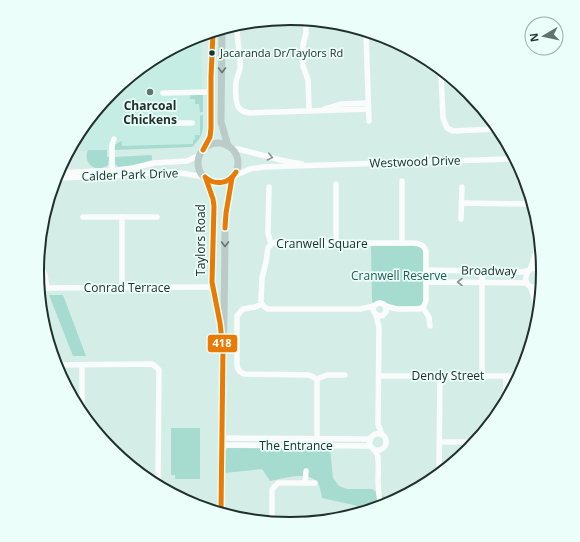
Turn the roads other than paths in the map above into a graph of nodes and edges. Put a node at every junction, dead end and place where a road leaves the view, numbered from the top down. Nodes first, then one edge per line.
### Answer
1 (306, 26) edge
2 (237, 31) edge
3 (222, 34) edge
4 (214, 37) edge
5 (366, 37) edge
6 (441, 77) edge
7 (211, 92) junction
8 (163, 93) dead end
9 (368, 106) junction
10 (310, 110) junction
11 (370, 121) dead end
12 (164, 123) dead end
13 (192, 123) dead end
14 (491, 129) edge
15 (114, 139) dead end
16 (230, 148) junction
17 (202, 153) junction
18 (509, 159) edge
19 (316, 166) junction
20 (65, 173) edge
21 (112, 173) junction
22 (63, 177) edge
23 (233, 177) junction
24 (205, 178) junction
25 (402, 181) dead end
26 (336, 184) dead end
27 (462, 187) dead end
28 (269, 188) dead end
29 (462, 203) junction
30 (527, 204) edge
31 (83, 217) dead end
32 (122, 217) junction
33 (156, 217) dead end
34 (461, 220) dead end
35 (336, 243) junction
36 (402, 243) junction
37 (271, 244) junction
38 (535, 255) edge
39 (536, 268) edge
40 (426, 270) junction
41 (529, 270) junction
42 (482, 271) junction
43 (426, 282) junction
44 (482, 282) junction
45 (529, 285) junction
46 (122, 287) junction
47 (213, 287) junction
48 (225, 287) junction
49 (45, 288) edge
50 (535, 288) edge
51 (534, 296) edge
52 (262, 304) junction
53 (374, 306) junction
54 (385, 306) junction
55 (423, 308) junction
56 (360, 309) junction
57 (397, 309) junction
58 (375, 314) junction
59 (385, 314) junction
60 (430, 326) dead end
61 (379, 327) junction
62 (223, 349) junction
63 (63, 365) edge
64 (82, 365) junction
65 (345, 375) dead end
66 (379, 376) junction
67 (440, 376) junction
68 (482, 376) junction
69 (506, 376) junction
70 (513, 376) edge
71 (317, 379) junction
72 (506, 389) edge
73 (82, 403) edge
74 (378, 424) junction
75 (382, 435) junction
76 (372, 437) junction
77 (317, 438) junction
78 (221, 441) junction
79 (440, 442) junction
80 (467, 442) edge
81 (317, 446) junction
82 (373, 448) junction
83 (382, 450) junction
84 (378, 459) junction
85 (439, 467) edge
86 (306, 471) dead end
87 (158, 479) edge
88 (306, 483) junction
89 (315, 483) dead end
90 (379, 500) edge
91 (221, 507) edge
92 (272, 516) edge

1 - 10 street
2 - 10 street
3 -> 16 main road
4 - 7 main road
5 - 9 street
6 - 14 street
7 - 8 street
7 - 17 main road
9 - 10 street
9 - 11 street
12 - 13 street
15 - 21 street
16 - 17 main road
16 -> 19 street, Westwood Drive
16 - 23 main road
17 - 21 street, Calder Park Drive
17 - 24 main road
18 - 19 street, Westwood Drive
19 - 23 street, Westwood Drive
20 - 21 street, Calder Park Drive
21 - 22 street, Calder Park Drive
21 - 24 street, Calder Park Drive
23 - 24 main road
23 -> 48 main road, Taylors Road
24 - 47 main road, Taylors Road
25 - 36 street
26 - 35 street
27 - 29 street
28 - 37 street
29 - 30 street
29 - 34 street
31 - 32 street
32 - 33 street
32 - 46 street
35 - 36 street, Cranwell Square
35 - 37 street, Cranwell Square
36 - 40 street, Cranwell Square
37 - 52 street, Cranwell Square
38 - 41 street
39 - 41 street, Broadway
40 - 42 street, Broadway
40 - 43 street, Cranwell Square
41 - 42 street, Broadway
41 - 45 street
42 - 44 street
44 -> 43 street, Broadway
43 - 55 street, Cranwell Square
44 - 45 street, Broadway
44 - 68 street
45 - 50 street, Broadway
45 - 51 street
46 - 47 street, Conrad Terrace
46 - 49 street, Conrad Terrace
47 - 48 main road
47 - 62 main road, Taylors Road
48 - 62 main road, Taylors Road
52 - 56 street
52 - 71 street
53 - 54 street
53 - 56 street
53 - 58 street
54 - 57 street
54 - 59 street
55 - 57 street
55 - 60 street
56 - 58 street
57 - 59 street
58 - 59 street
58 - 61 street
59 - 61 street
61 - 66 street
62 - 78 main road, Taylors Road
63 - 64 street
64 - 73 street
64 - 87 street
65 - 71 street
66 - 67 street, Dendy Street
66 - 74 street
67 - 68 street, Dendy Street
67 - 79 street
68 - 69 street, Dendy Street
69 - 70 street, Dendy Street
69 - 72 street
71 - 77 street
74 - 75 street
74 - 76 street
75 - 76 street
75 - 83 street
76 - 77 street, The Entrance
76 - 82 street
77 - 78 street, The Entrance
77 - 81 street
78 - 81 street, The Entrance
78 - 91 main road, Taylors Road
79 - 80 street
79 - 85 street
81 - 82 street, The Entrance
82 - 83 street
82 - 84 street
83 - 84 street
84 - 90 street
86 - 88 street
88 - 89 street
88 - 92 street

